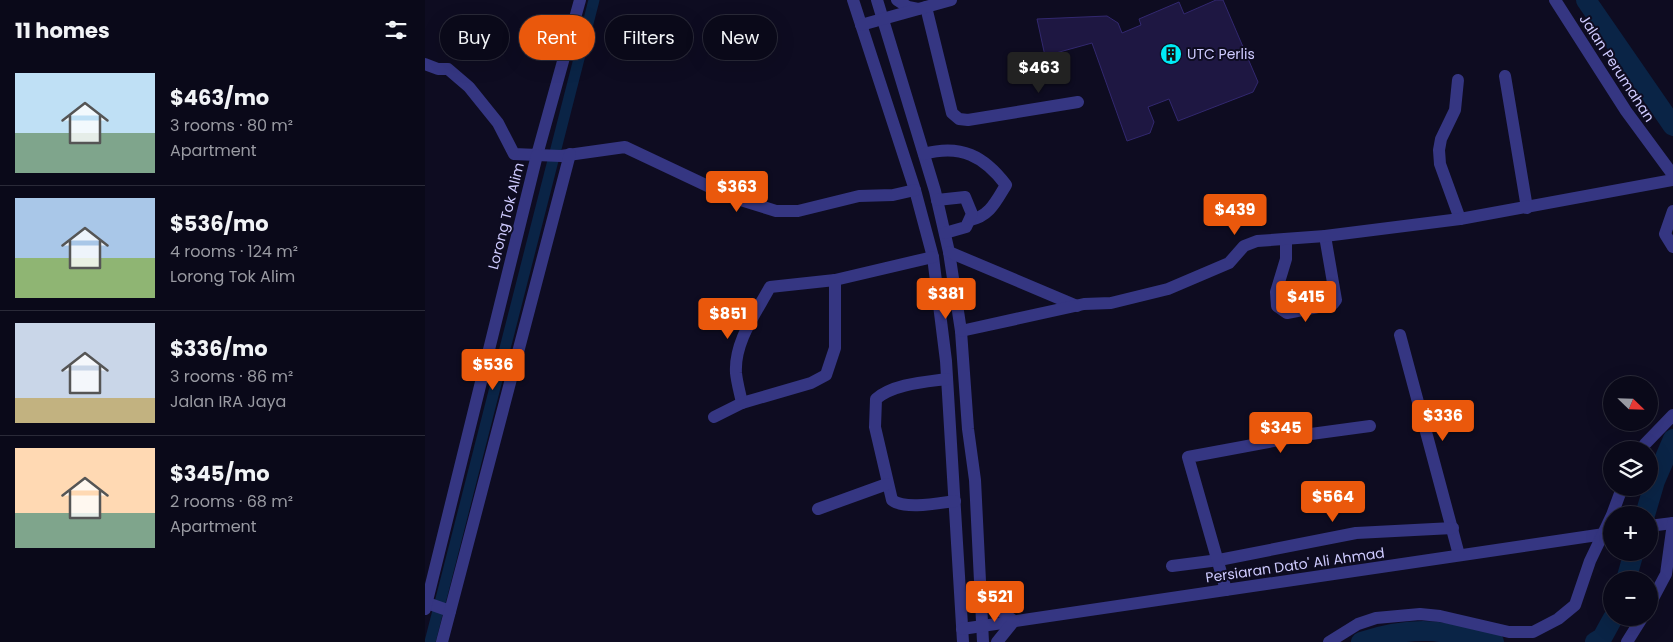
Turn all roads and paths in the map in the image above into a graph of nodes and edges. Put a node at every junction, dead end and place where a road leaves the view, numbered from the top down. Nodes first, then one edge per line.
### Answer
1 (580, 0) edge
2 (853, 0) edge
3 (877, 0) edge
4 (897, 0) edge
5 (951, 0) edge
6 (1555, 0) edge
7 (922, 8) junction
8 (883, 18) junction
9 (861, 25) junction
10 (425, 64) edge
11 (1505, 76) dead end
12 (1457, 80) dead end
13 (1078, 102) dead end
14 (924, 154) junction
15 (541, 155) junction
16 (566, 155) junction
17 (1673, 175) edge
18 (1673, 180) edge
19 (915, 190) junction
20 (937, 200) junction
21 (1527, 208) junction
22 (1673, 211) edge
23 (1460, 218) junction
24 (970, 220) junction
25 (945, 232) junction
26 (1325, 236) junction
27 (1286, 239) junction
28 (1673, 247) edge
29 (949, 252) junction
30 (933, 257) junction
31 (835, 280) junction
32 (1077, 306) junction
33 (961, 332) junction
34 (1400, 335) dead end
35 (947, 379) junction
36 (742, 403) junction
37 (1673, 415) edge
38 (714, 417) dead end
39 (1370, 426) dead end
40 (1648, 441) edge
41 (887, 484) junction
42 (955, 501) junction
43 (818, 509) dead end
44 (1673, 523) edge
45 (1658, 524) edge
46 (1453, 528) junction
47 (1603, 535) edge
48 (1603, 542) edge
49 (1459, 555) junction
50 (1219, 560) junction
51 (1172, 566) dead end
52 (979, 581) junction
53 (1658, 588) edge
54 (1226, 590) junction
55 (427, 606) edge
56 (448, 611) junction
57 (1014, 621) junction
58 (982, 626) junction
59 (1636, 626) edge
60 (962, 629) junction
61 (442, 642) edge
62 (963, 642) edge
63 (983, 642) edge
64 (997, 642) edge
65 (1329, 642) edge
66 (1627, 642) edge

1 - 15 street
2 - 9 street
3 - 8 street
4 - 7 street
5 - 7 street
6 - 17 street, Jalan Perumahan
7 - 8 street
7 - 13 street
8 - 9 street
8 - 14 street
9 - 19 street
10 - 15 street
11 - 21 street
12 - 23 street
14 - 20 street
14 - 24 street
15 - 16 street, Lorong Tok Alim
15 - 55 street, Lorong Tok Alim
16 - 19 street, Lorong Tok Alim
16 - 56 street
18 - 21 street
19 - 30 street
20 - 24 street
20 - 25 street
21 - 23 street
22 - 28 street
23 - 26 street
24 - 25 street
25 - 29 street
26 - 27 street
26 - 27 street
27 - 32 street
29 - 32 street
29 - 33 street
30 - 31 street
30 - 35 street
31 - 36 street
31 - 36 street
32 - 33 street
33 - 52 street
34 - 46 street
35 - 41 street
35 - 42 street
36 - 38 street
37 - 40 street
39 - 50 street
41 - 42 street
41 - 43 street
42 - 60 street
44 - 45 street
44 - 53 street
46 - 49 street
46 - 50 street
47 - 49 street, Persiaran Dato' Ali Ahmad
48 - 65 street
49 - 54 street, Persiaran Dato' Ali Ahmad
50 - 51 street
50 - 54 street
52 - 57 street
52 - 58 street
54 - 57 street, Persiaran Dato' Ali Ahmad
55 - 56 street
56 - 61 street
57 - 58 street, Persiaran Dato' Ali Ahmad
57 - 64 street
58 - 60 street, Persiaran Dato' Ali Ahmad
58 - 63 street
59 - 66 street
60 - 62 street

